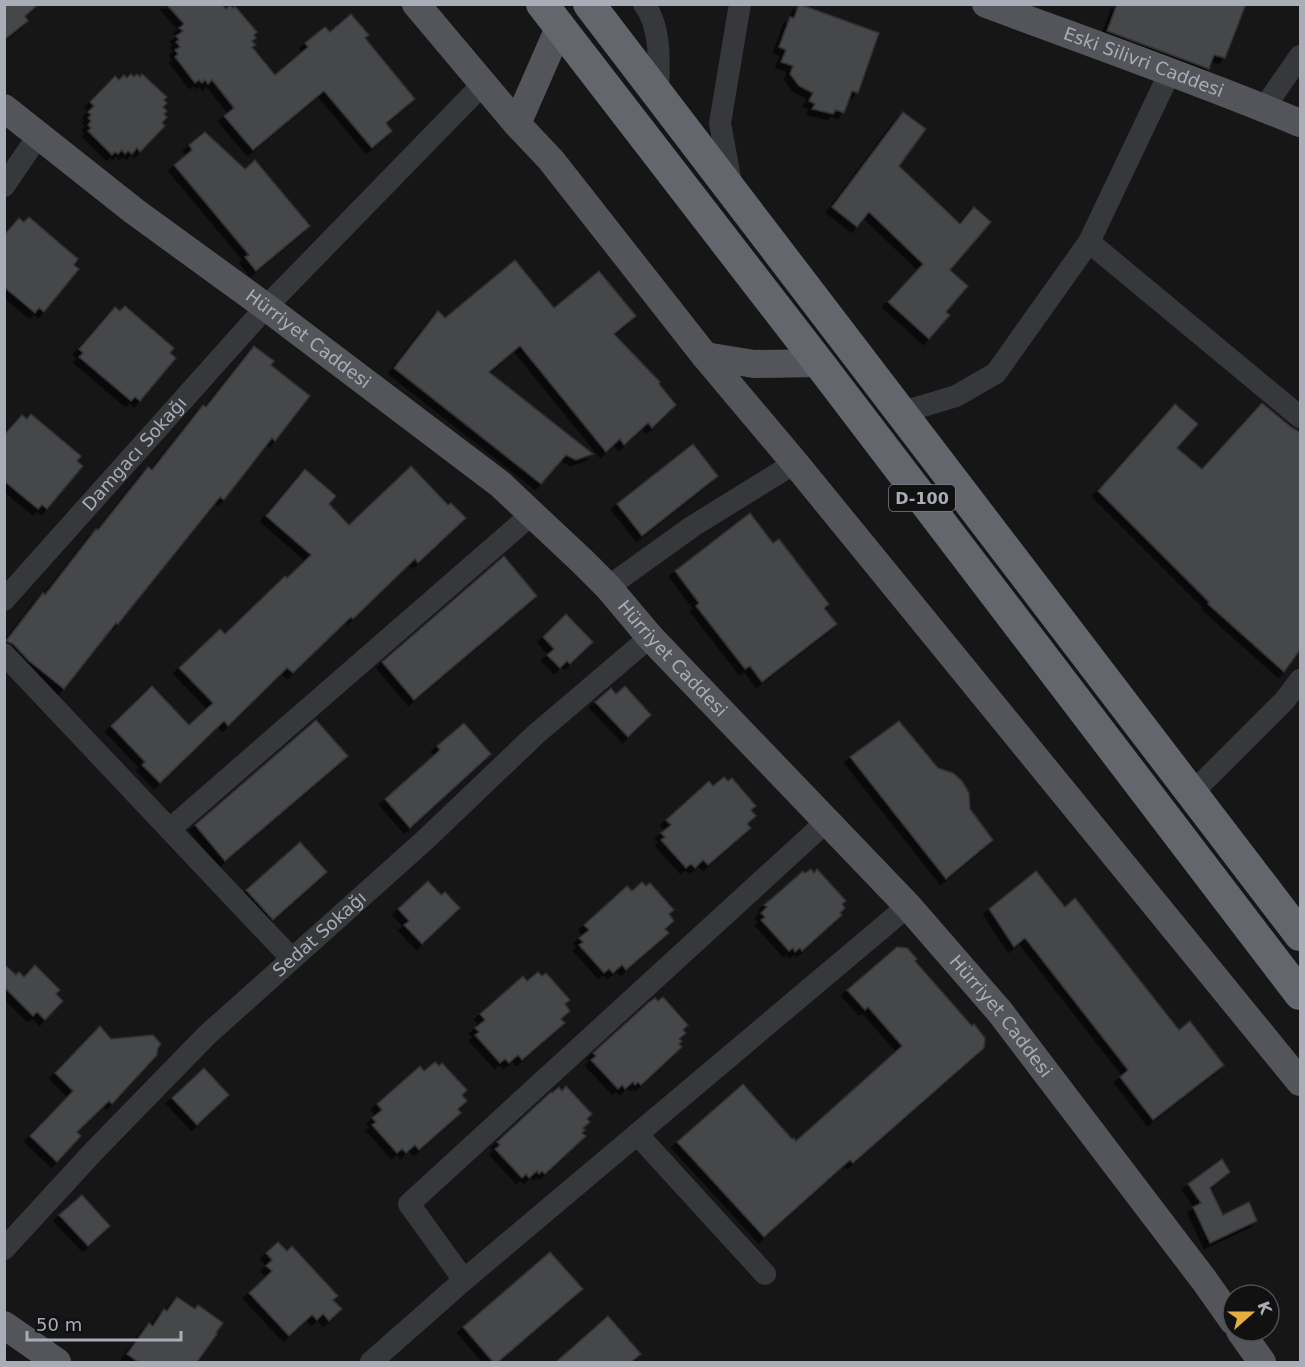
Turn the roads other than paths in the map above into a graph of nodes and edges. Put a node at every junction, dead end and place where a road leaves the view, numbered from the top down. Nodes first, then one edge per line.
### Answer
1 (416, 4) edge
2 (589, 4) edge
3 (644, 4) edge
4 (740, 4) edge
5 (986, 4) edge
6 (551, 16) edge
7 (1300, 56) edge
8 (1170, 72) junction
9 (483, 84) junction
10 (658, 94) junction
11 (4, 108) edge
12 (1264, 108) junction
13 (1300, 123) edge
14 (517, 124) junction
15 (38, 136) junction
16 (4, 186) edge
17 (733, 194) junction
18 (1089, 242) junction
19 (266, 308) junction
20 (705, 356) junction
21 (819, 363) junction
22 (900, 413) junction
23 (1300, 417) edge
24 (795, 463) junction
25 (532, 514) junction
26 (609, 587) junction
27 (7, 593) edge
28 (650, 637) junction
29 (4, 654) edge
30 (1300, 680) edge
31 (1293, 703) edge
32 (1191, 793) junction
33 (827, 821) junction
34 (170, 829) junction
35 (908, 906) junction
36 (1300, 935) edge
37 (292, 959) junction
38 (1300, 994) edge
39 (1300, 1082) edge
40 (637, 1134) junction
41 (4, 1249) edge
42 (765, 1274) dead end
43 (464, 1280) junction
44 (1221, 1304) edge
45 (4, 1325) edge
46 (1249, 1343) edge
47 (57, 1362) edge
48 (371, 1362) edge
49 (1262, 1362) edge

1 - 9 main road
2 - 10 highway, D-100
3 - 10 street
4 - 17 street
5 - 8 main road, Eski Silivri Caddesi
6 - 14 main road
6 - 21 highway, D-100
7 - 12 street
8 - 12 main road, Eski Silivri Caddesi
8 - 18 street
9 - 14 main road
9 - 19 street, Damgacı Sokağı
10 - 17 highway, D-100
11 - 15 main road, Hürriyet Caddesi
12 - 13 main road, Eski Silivri Caddesi
14 - 20 main road
15 - 16 street
15 - 19 main road, Hürriyet Caddesi
17 - 22 highway, D-100
18 - 22 street
18 - 23 street
19 - 25 main road, Hürriyet Caddesi
19 - 27 street, Damgacı Sokağı
20 - 21 main road
20 - 24 main road
21 - 38 highway, D-100
22 - 32 highway, D-100
24 - 26 street
24 - 39 main road
25 - 26 main road, Hürriyet Caddesi
25 - 34 street
26 - 28 main road, Hürriyet Caddesi
28 - 33 main road, Hürriyet Caddesi
28 - 37 street, Sedat Sokağı
29 - 34 street
30 - 31 street
31 - 32 street
32 - 36 highway, D-100
33 - 35 main road, Hürriyet Caddesi
33 - 43 street
34 - 37 street
35 - 40 street
35 - 44 main road, Hürriyet Caddesi
37 - 41 street, Sedat Sokağı
40 - 42 street
40 - 43 street
43 - 48 street
45 - 47 main road
46 - 49 main road

